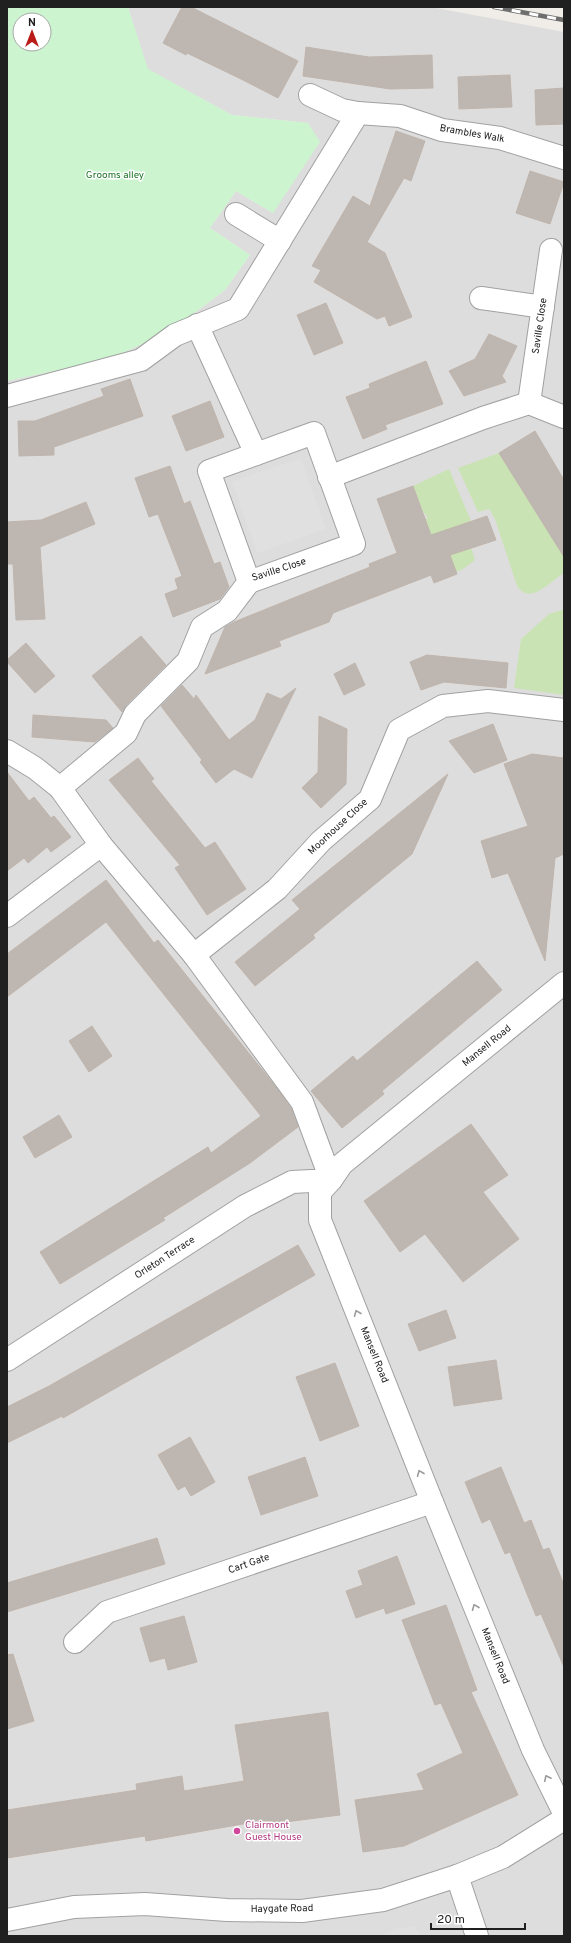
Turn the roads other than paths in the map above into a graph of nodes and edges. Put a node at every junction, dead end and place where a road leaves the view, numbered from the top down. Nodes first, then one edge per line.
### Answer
1 (310, 95) dead end
2 (358, 113) junction
3 (564, 158) edge
4 (236, 214) dead end
5 (280, 241) junction
6 (551, 250) dead end
7 (481, 298) dead end
8 (543, 307) junction
9 (197, 325) junction
10 (7, 396) edge
11 (529, 403) junction
12 (564, 417) edge
13 (256, 454) junction
14 (329, 477) junction
15 (249, 582) junction
16 (564, 710) edge
17 (7, 751) edge
18 (60, 788) junction
19 (101, 845) junction
20 (7, 916) edge
21 (194, 955) junction
22 (564, 983) edge
23 (325, 1186) junction
24 (7, 1360) edge
25 (432, 1502) junction
26 (75, 1642) dead end
27 (564, 1813) edge
28 (564, 1819) edge
29 (457, 1876) junction
30 (7, 1920) edge
31 (477, 1936) edge

1 - 2 street, Brambles Walk
2 - 3 street, Brambles Walk
2 - 5 street
4 - 5 street
5 - 9 street
6 - 8 street, Saville Close
7 - 8 street
8 - 11 street, Saville Close
9 - 10 street
9 - 13 street
11 - 12 street
11 - 14 street
13 - 14 street, Saville Close
13 - 15 street, Saville Close
14 - 15 street, Saville Close
15 - 18 street
16 - 21 street, Moorhouse Close
17 - 18 street
18 - 19 street
19 - 20 street
19 - 21 street
21 - 23 street
22 - 23 street, Mansell Road
23 - 24 street, Orleton Terrace
25 -> 23 street, Mansell Road
25 - 26 street, Cart Gate
27 -> 25 street, Mansell Road
28 - 29 street, Haygate Road
29 - 30 street, Haygate Road
29 - 31 street

